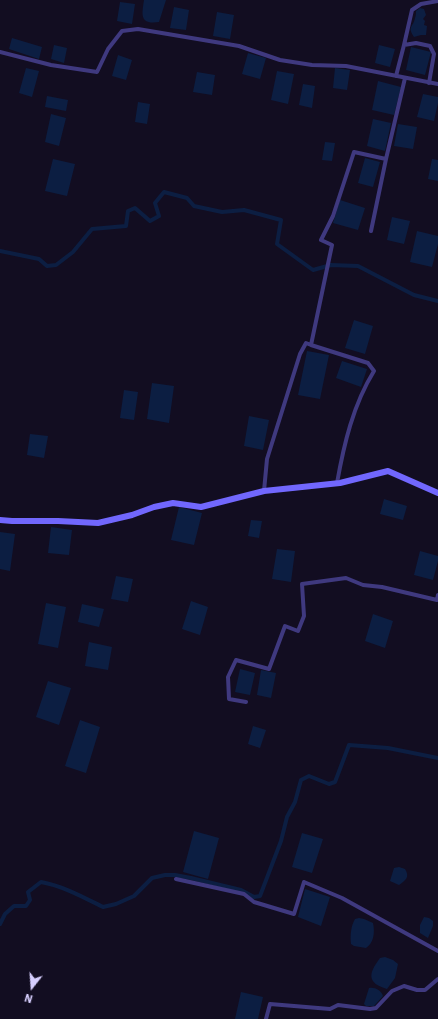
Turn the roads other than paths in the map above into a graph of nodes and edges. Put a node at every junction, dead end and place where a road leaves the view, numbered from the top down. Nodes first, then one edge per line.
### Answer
1 (438, 1) edge
2 (404, 45) junction
3 (0, 52) edge
4 (396, 76) junction
5 (405, 78) junction
6 (429, 83) junction
7 (438, 84) edge
8 (386, 159) junction
9 (371, 231) dead end
10 (311, 345) junction
11 (337, 483) junction
12 (264, 491) junction
13 (438, 493) edge
14 (0, 520) edge
15 (438, 595) edge
16 (246, 702) dead end
17 (176, 879) dead end
18 (438, 950) edge
19 (438, 979) edge
20 (266, 1019) edge

1 - 2 street
2 - 4 street
2 - 6 street
3 - 4 street
4 - 5 street
5 - 6 street
5 - 8 street
6 - 7 street
8 - 9 street
8 - 10 street
10 - 11 street
10 - 12 street
11 - 12 street
11 - 13 street
12 - 14 street
15 - 16 street
17 - 18 street
19 - 20 street

